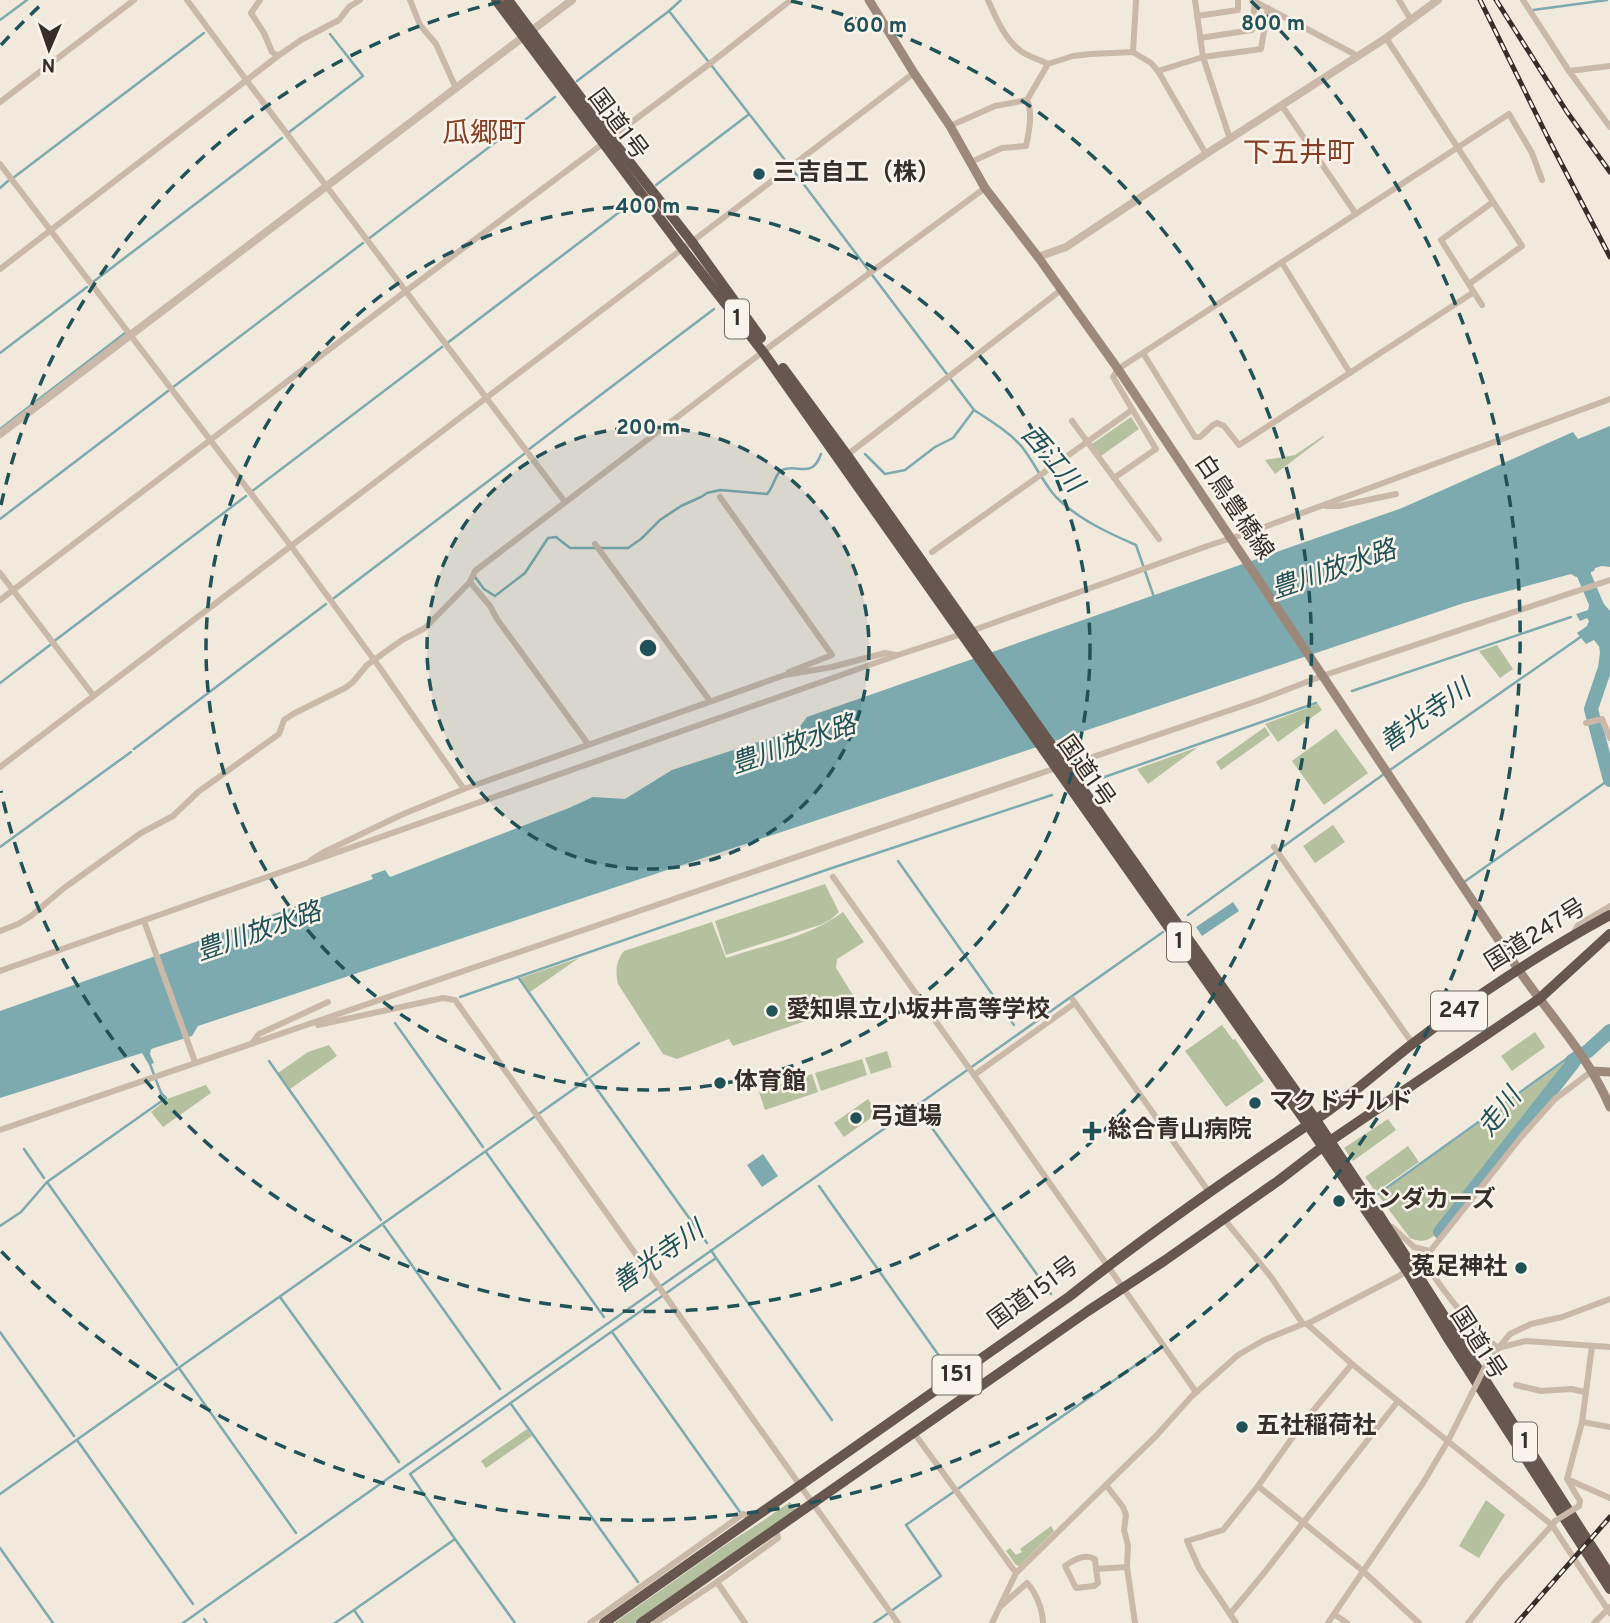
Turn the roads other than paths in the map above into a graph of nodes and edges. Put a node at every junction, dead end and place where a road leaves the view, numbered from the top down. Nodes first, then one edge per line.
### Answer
1 (134, 0) edge
2 (187, 0) edge
3 (260, 0) edge
4 (360, 0) edge
5 (410, 0) edge
6 (496, 0) edge
7 (508, 0) edge
8 (572, 0) edge
9 (791, 0) edge
10 (869, 0) edge
11 (988, 0) edge
12 (1136, 0) edge
13 (1195, 0) edge
14 (1238, 0) edge
15 (1398, 0) edge
16 (1438, 0) edge
17 (1523, 0) edge
18 (1254, 1) edge
19 (1268, 8) junction
20 (1197, 16) junction
21 (1411, 20) junction
22 (528, 34) junction
23 (1200, 38) junction
24 (1386, 38) junction
25 (1133, 52) junction
26 (278, 56) junction
27 (1358, 56) junction
28 (1203, 57) junction
29 (1048, 64) junction
30 (1610, 66) edge
31 (1158, 71) junction
32 (1569, 71) junction
33 (914, 73) junction
34 (247, 81) junction
35 (456, 88) junction
36 (1027, 100) junction
37 (0, 102) edge
38 (1282, 106) junction
39 (950, 126) junction
40 (1610, 127) edge
41 (1230, 139) junction
42 (607, 140) junction
43 (1457, 148) junction
44 (1206, 154) junction
45 (971, 162) junction
46 (0, 164) edge
47 (1542, 180) dead end
48 (327, 187) junction
49 (985, 188) junction
50 (1493, 202) junction
51 (1356, 214) junction
52 (51, 230) junction
53 (687, 245) junction
54 (1038, 257) junction
55 (1282, 263) junction
56 (0, 269) edge
57 (1469, 284) junction
58 (1061, 290) junction
59 (405, 291) junction
60 (1474, 292) junction
61 (1482, 305) dead end
62 (131, 335) junction
63 (765, 350) junction
64 (1143, 353) junction
65 (1118, 369) junction
66 (1350, 373) junction
67 (486, 397) junction
68 (1610, 399) edge
69 (1132, 410) junction
70 (1072, 421) dead end
71 (0, 435) edge
72 (210, 440) junction
73 (1087, 441) junction
74 (848, 455) junction
75 (1114, 478) junction
76 (1396, 494) dead end
77 (720, 497) dead end
78 (565, 502) junction
79 (1323, 506) junction
80 (1159, 539) dead end
81 (1232, 541) junction
82 (291, 546) junction
83 (598, 546) dead end
84 (932, 552) dead end
85 (0, 573) edge
86 (1610, 580) edge
87 (470, 582) junction
88 (13, 590) junction
89 (0, 600) edge
90 (970, 638) junction
91 (898, 655) junction
92 (374, 661) junction
93 (1320, 673) junction
94 (785, 674) junction
95 (93, 695) junction
96 (710, 701) junction
97 (1586, 723) dead end
98 (1610, 738) edge
99 (588, 744) junction
100 (1057, 762) junction
101 (0, 767) edge
102 (464, 789) junction
103 (1274, 847) dead end
104 (301, 866) junction
105 (833, 877) dead end
106 (1610, 906) edge
107 (1610, 915) edge
108 (145, 923) junction
109 (0, 932) edge
110 (1610, 934) edge
111 (1572, 936) junction
112 (1610, 945) edge
113 (1598, 946) junction
114 (1518, 969) junction
115 (0, 971) edge
116 (1539, 999) junction
117 (328, 1002) dead end
118 (306, 1026) junction
119 (253, 1042) junction
120 (1413, 1044) junction
121 (194, 1060) junction
122 (1592, 1070) junction
123 (1610, 1072) edge
124 (973, 1073) junction
125 (1610, 1107) edge
126 (1312, 1122) junction
127 (0, 1130) edge
128 (1326, 1144) junction
129 (1209, 1192) junction
130 (1380, 1216) junction
131 (1224, 1219) junction
132 (1429, 1251) junction
133 (1108, 1265) junction
134 (1414, 1266) junction
135 (1124, 1288) junction
136 (1610, 1299) edge
137 (1305, 1324) junction
138 (1592, 1346) junction
139 (1610, 1347) edge
140 (1498, 1348) junction
141 (1352, 1364) junction
142 (1516, 1385) dead end
143 (1196, 1392) junction
144 (1585, 1392) junction
145 (1398, 1401) junction
146 (1583, 1422) junction
147 (1610, 1426) edge
148 (914, 1433) junction
149 (1448, 1441) junction
150 (1567, 1479) junction
151 (800, 1485) junction
152 (1106, 1485) junction
153 (1258, 1486) junction
154 (1610, 1498) edge
155 (813, 1503) junction
156 (754, 1518) junction
157 (1303, 1523) junction
158 (1554, 1523) junction
159 (776, 1527) junction
160 (1127, 1567) junction
161 (1096, 1569) junction
162 (1363, 1571) junction
163 (1016, 1573) junction
164 (1610, 1575) edge
165 (717, 1583) junction
166 (1610, 1589) edge
167 (1000, 1607) junction
168 (1609, 1610) edge
169 (1230, 1614) junction
170 (1334, 1614) junction
171 (590, 1623) edge
172 (604, 1623) edge
173 (640, 1623) edge
174 (655, 1623) edge
175 (746, 1623) edge
176 (898, 1623) edge
177 (992, 1623) edge
178 (1043, 1623) edge
179 (1135, 1623) edge
180 (1236, 1623) edge
181 (1328, 1623) edge
182 (1347, 1623) edge
183 (1419, 1623) edge
184 (1468, 1623) edge
185 (1594, 1623) edge

1 - 37 street
2 - 34 street
3 - 26 street
4 - 26 street
5 - 35 street
6 - 22 highway, 国道1号 / 1
7 - 22 highway, 国道1号 / 1
8 - 22 street
9 - 42 street
10 - 33 main road, 白鳥豊橋線
11 - 29 street
12 - 25 street
13 - 20 street
14 - 20 street
15 - 21 street
16 - 21 street
17 - 32 street
18 - 19 street
18 - 23 street
19 - 27 street
19 - 28 street
20 - 23 street
21 - 24 street
22 - 35 street
22 - 42 highway, 国道1号 / 1
23 - 28 street
24 - 27 street
24 - 43 street
25 - 29 street
25 - 31 street
26 - 34 street
27 - 38 street
28 - 31 street
28 - 41 street
29 - 36 street
30 - 32 street
31 - 44 street
32 - 40 street
33 - 39 main road, 白鳥豊橋線
33 - 53 street
34 - 48 street
34 - 52 street
35 - 48 street
36 - 39 street
36 - 45 street
38 - 41 street
38 - 51 street
39 - 45 main road, 白鳥豊橋線
41 - 44 street
42 - 53 highway, 国道1号 / 1
42 - 59 street
43 - 47 street
43 - 50 street
43 - 51 street
44 - 54 street
45 - 49 main road, 白鳥豊橋線
46 - 52 street
48 - 59 street
48 - 62 street
49 - 54 main road, 白鳥豊橋線
49 - 63 street
50 - 57 street
50 - 57 street
51 - 55 street
52 - 56 street
52 - 62 street
53 - 63 highway, 国道1号 / 1
53 - 67 street
54 - 58 main road, 白鳥豊橋線
55 - 64 street
55 - 66 street
57 - 60 street
58 - 65 main road, 白鳥豊橋線
58 - 74 street
59 - 67 street
59 - 72 street
60 - 61 street
60 - 66 street
62 - 71 street
62 - 72 street
63 - 74 highway, 国道1号 / 1
63 - 78 street
63 - 90 highway, 国道1号 / 1
64 - 65 street
64 - 66 street
65 - 69 street
65 - 81 main road, 白鳥豊橋線
67 - 78 street
67 - 82 street
68 - 79 street
69 - 73 street
69 - 75 street
70 - 73 street
72 - 82 street
72 - 88 street
73 - 75 street
73 - 84 street
74 - 90 highway, 国道1号 / 1
75 - 80 street
76 - 79 street
77 - 94 street
78 - 87 street
79 - 81 street
81 - 90 street
81 - 93 main road, 白鳥豊橋線
82 - 92 street
82 - 95 street
83 - 96 street
85 - 88 street
86 - 93 street
87 - 92 street
87 - 99 street
88 - 89 street
88 - 95 street
90 - 91 street
90 - 100 highway, 国道1号 / 1
91 - 94 street
91 - 104 street
92 - 102 street
92 - 109 street
93 - 100 street
93 - 114 main road, 白鳥豊橋線
94 - 96 street
95 - 101 street
96 - 99 street
97 - 98 street
99 - 102 street
100 - 118 street
100 - 126 highway, 国道1号 / 1
102 - 104 street
103 - 120 street
104 - 108 street
105 - 124 street
106 - 111 street
107 - 111 highway, 国道247号 / 247
108 - 115 street
108 - 121 street
110 - 113 highway, 国道247号 / 247
111 - 114 highway, 国道247号 / 247
112 - 113 street
113 - 116 highway, 国道247号 / 247
114 - 116 main road, 白鳥豊橋線
114 - 120 highway, 国道247号 / 247
116 - 122 main road, 白鳥豊橋線
116 - 128 highway, 国道247号 / 247
117 - 119 street
118 - 119 street
118 - 151 street
119 - 121 street
120 - 126 highway, 国道247号 / 247
121 - 127 street
122 - 123 main road
122 - 125 main road, 白鳥豊橋線
122 - 132 street
124 - 129 street
124 - 133 street
126 - 128 highway, 国道1号 / 1
126 - 129 highway, 国道151号 / 151
128 - 130 highway, 国道1号 / 1
128 - 131 highway, 国道151号 / 151
128 - 134 highway, 国道1号 / 1
129 - 133 highway, 国道151号 / 151
130 - 132 street
130 - 134 highway, 国道1号 / 1
131 - 135 highway, 国道151号 / 151
131 - 137 street
132 - 134 street
133 - 135 street
133 - 151 highway, 国道151号 / 151
134 - 137 street
134 - 140 street
134 - 164 highway, 国道1号 / 1
134 - 166 highway, 国道1号 / 1
135 - 143 street
135 - 148 highway, 国道151号 / 151
136 - 140 street
137 - 141 street
137 - 143 street
138 - 139 street
138 - 140 street
138 - 144 street
140 - 149 street, bridge
141 - 145 street
141 - 153 street
142 - 144 street
143 - 152 street
144 - 146 street
145 - 149 street
145 - 157 street
146 - 147 street
146 - 150 street
148 - 155 highway, 国道151号 / 151
148 - 163 street
149 - 158 street
149 - 162 street
150 - 154 street
150 - 158 street, bridge
151 - 155 street
151 - 156 highway, 国道151号 / 151
152 - 160 street
152 - 163 street
153 - 157 street
153 - 169 street
155 - 159 highway, 国道151号 / 151
155 - 176 street
156 - 171 street
156 - 172 highway, 国道151号 / 151
157 - 162 street
157 - 169 street
158 - 168 street
158 - 184 street
159 - 165 street
159 - 173 highway, 国道151号 / 151
160 - 161 street
160 - 179 street
161 - 161 street
162 - 170 street
162 - 183 street
163 - 167 street
165 - 174 street
165 - 175 street
167 - 177 street
167 - 178 street
168 - 185 street
169 - 180 street
170 - 181 street
170 - 182 street

